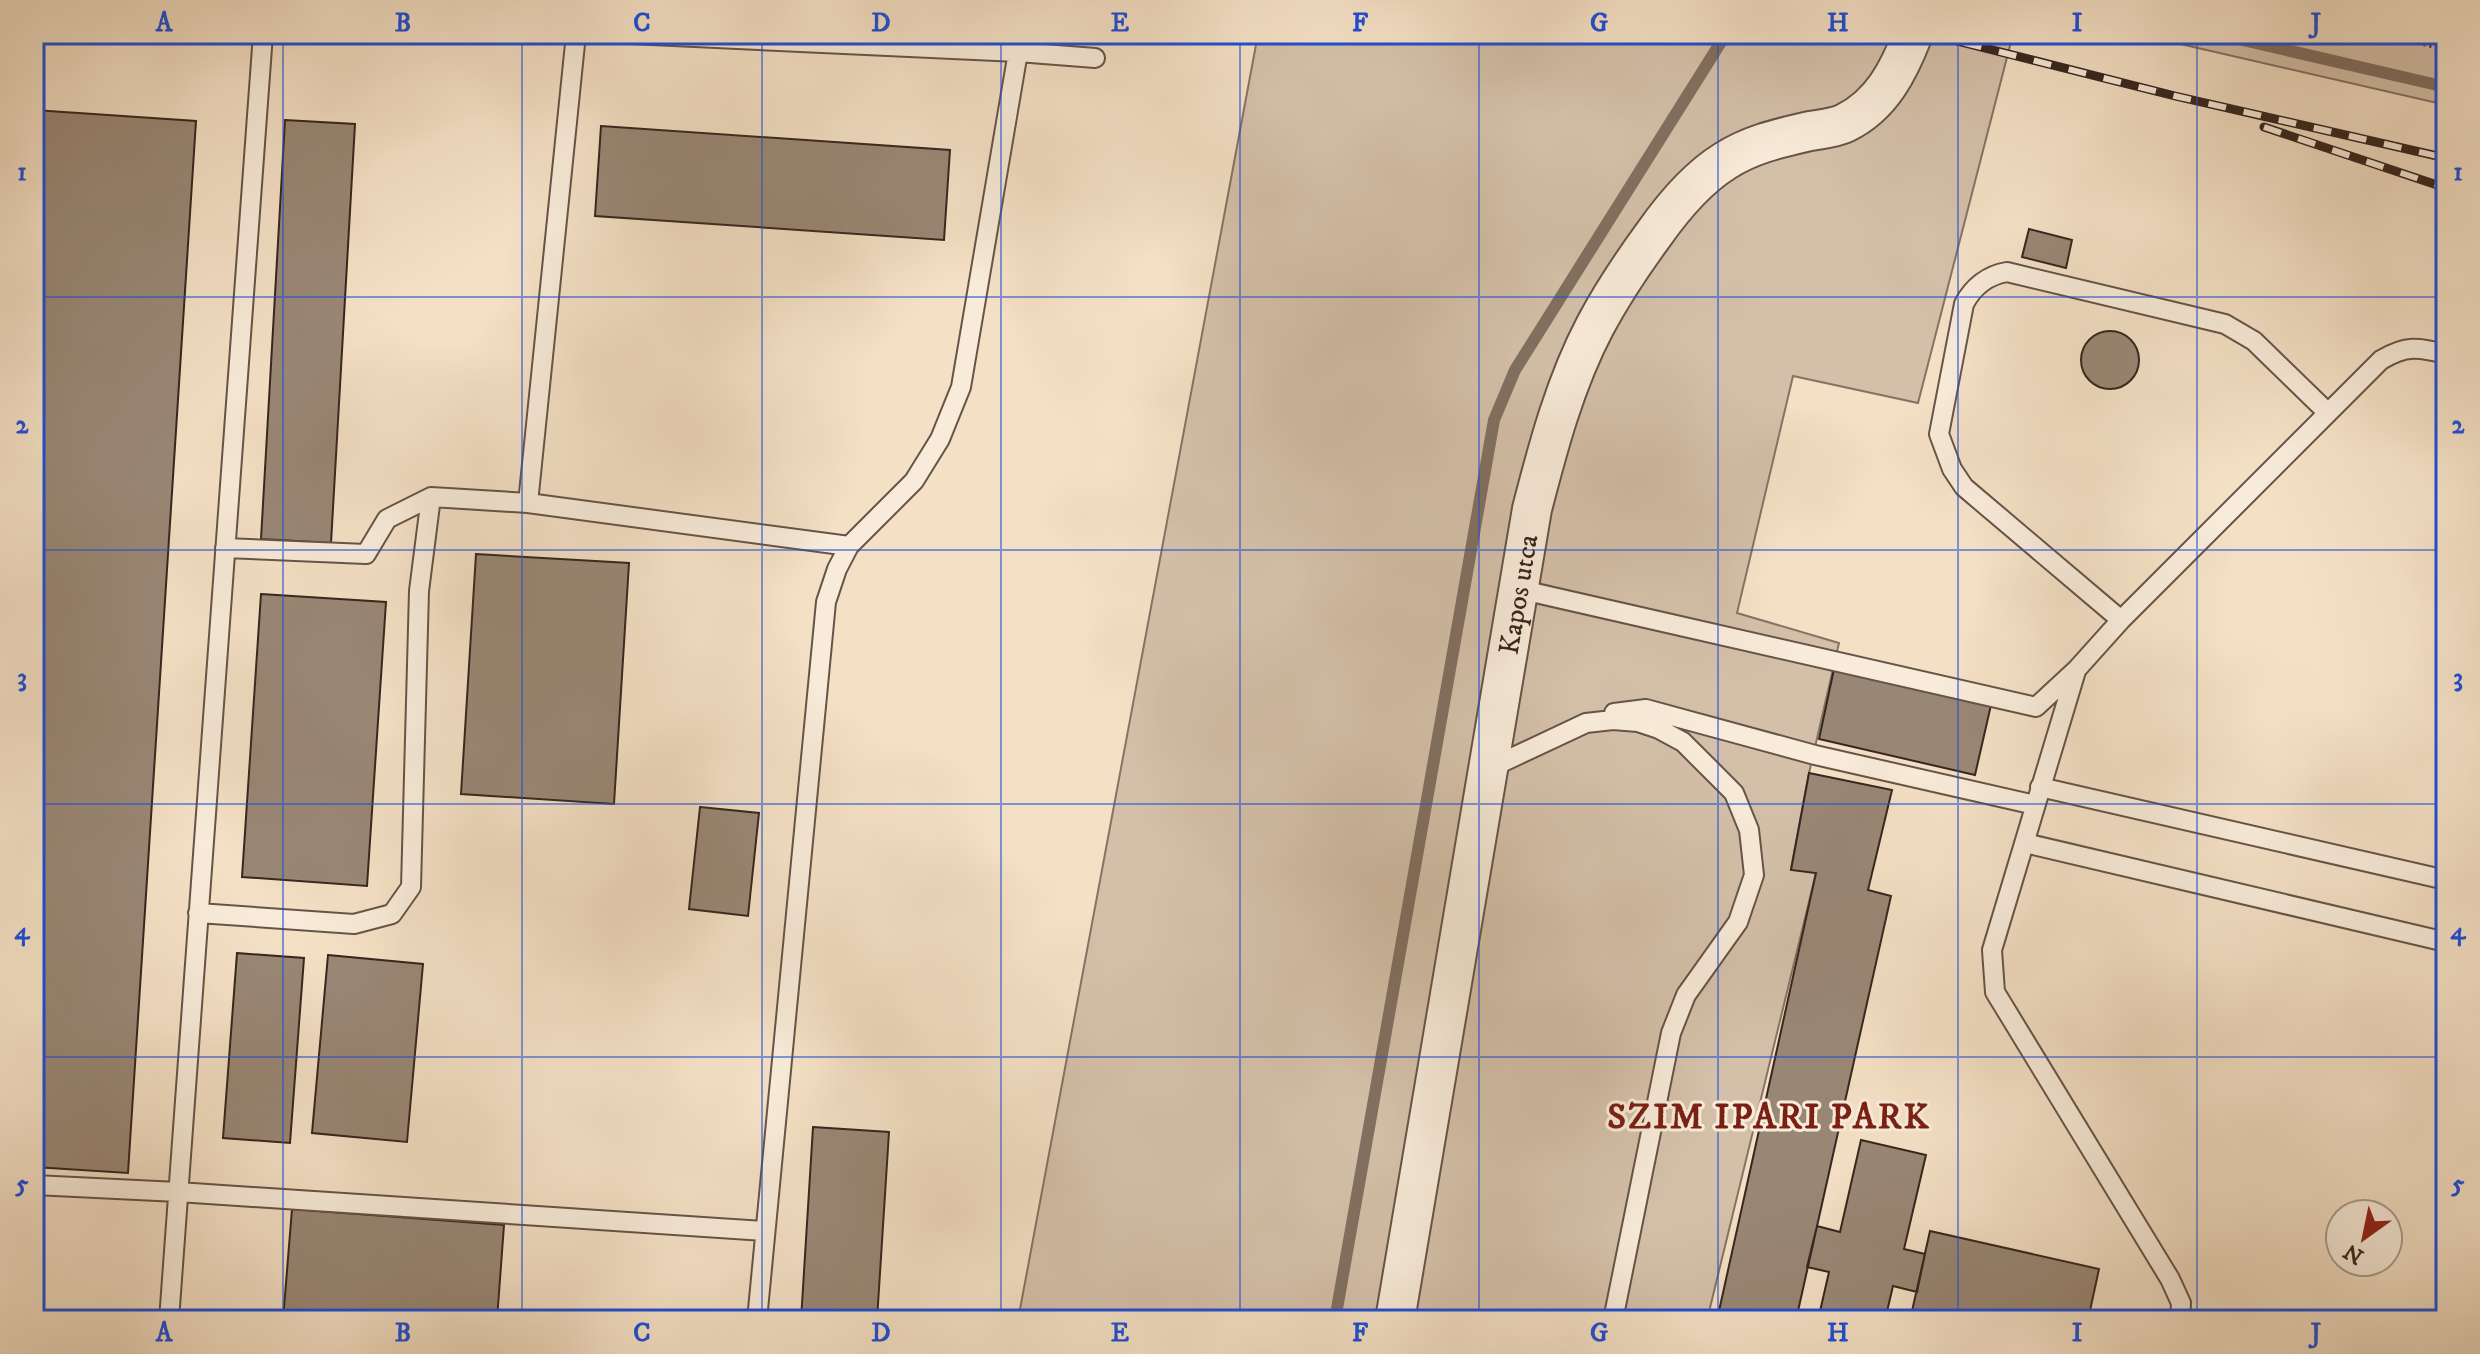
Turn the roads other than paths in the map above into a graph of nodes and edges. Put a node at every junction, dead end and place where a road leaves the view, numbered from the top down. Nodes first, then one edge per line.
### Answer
1 (263, 34) edge
2 (576, 34) edge
3 (630, 34) edge
4 (1913, 34) edge
5 (1018, 52) junction
6 (1095, 58) dead end
7 (2446, 354) edge
8 (2328, 413) junction
9 (431, 497) junction
10 (528, 503) junction
11 (849, 546) junction
12 (225, 548) junction
13 (1518, 589) junction
14 (2121, 620) junction
15 (2077, 669) junction
16 (2036, 707) junction
17 (1586, 723) junction
18 (2052, 748) junction
19 (1488, 769) junction
20 (2038, 796) junction
21 (2025, 843) junction
22 (2446, 880) edge
23 (198, 913) junction
24 (2446, 942) edge
25 (34, 1185) edge
26 (178, 1192) junction
27 (765, 1231) junction
28 (169, 1320) edge
29 (757, 1320) edge
30 (1395, 1320) edge
31 (1613, 1320) edge
32 (2180, 1320) edge

1 - 12 lane
2 - 10 lane
3 - 5 lane
4 - 13 street, Kapos utca
5 - 6 lane
5 - 11 lane
7 - 8 lane
8 - 14 lane
8 - 14 lane
9 - 10 lane
9 - 12 lane
9 - 23 lane
10 - 11 lane
11 - 27 lane
12 - 23 lane
13 - 16 lane
13 - 19 street, Kapos utca
14 - 15 lane
15 - 16 lane
15 - 18 lane
16 - 18 lane
17 - 19 lane
17 - 20 lane
17 - 31 lane
18 - 20 lane
19 - 30 street, Kapos utca
20 - 21 lane
20 - 22 lane
21 - 24 lane
21 - 32 lane
23 - 26 lane
25 - 26 lane
26 - 27 lane
26 - 28 lane
27 - 29 lane

